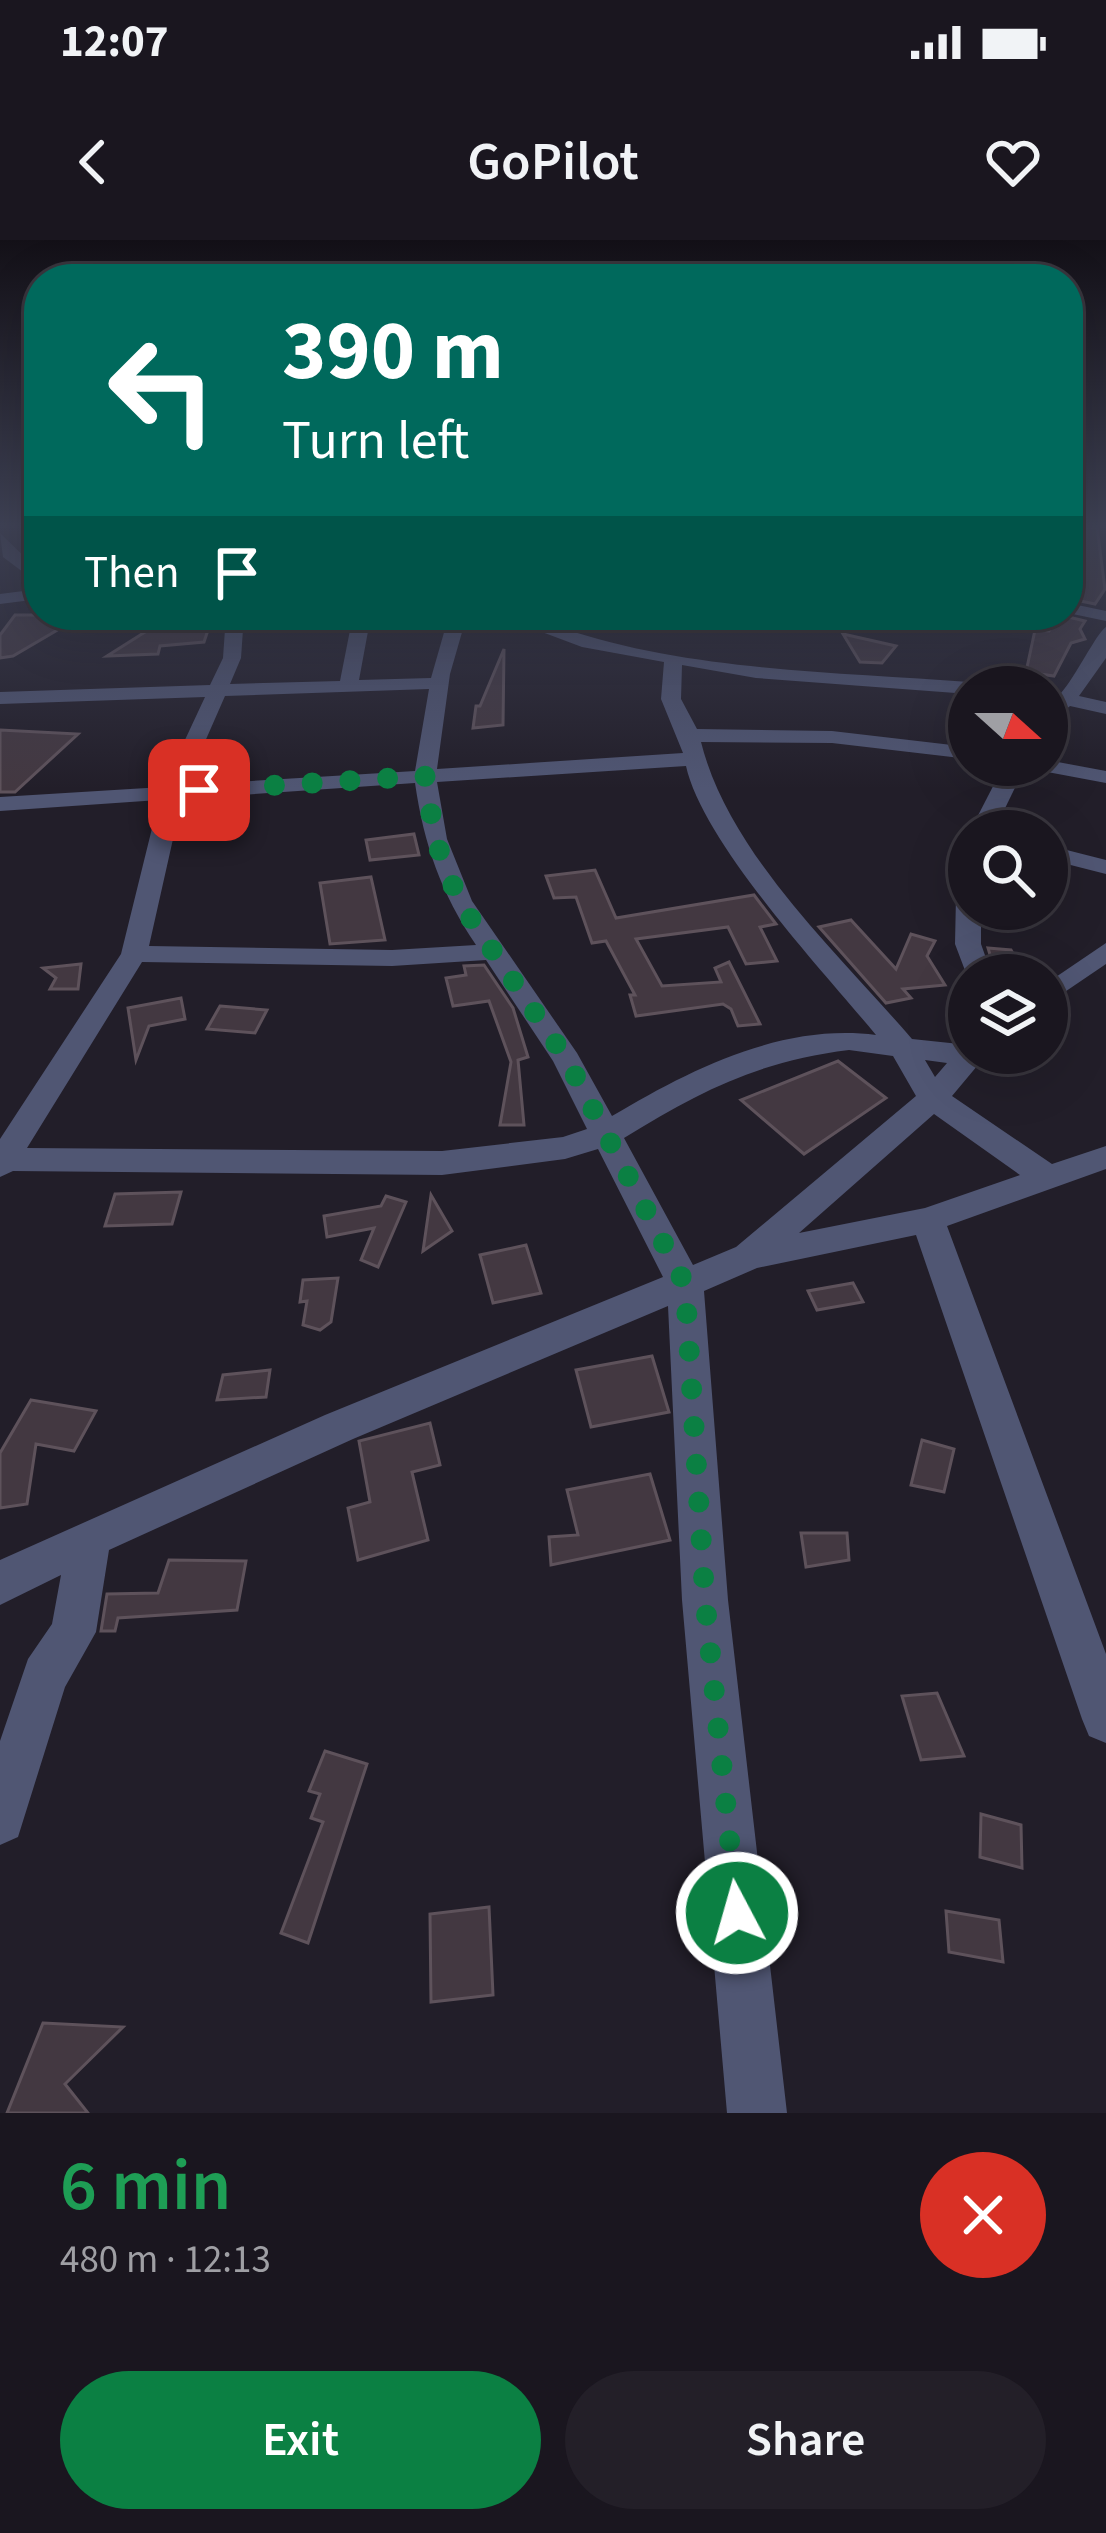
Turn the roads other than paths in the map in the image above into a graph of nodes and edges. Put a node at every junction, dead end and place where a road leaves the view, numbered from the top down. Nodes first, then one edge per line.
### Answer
1 (234, 630) edge
2 (359, 630) edge
3 (454, 630) edge
4 (544, 630) edge
5 (1106, 632) edge
6 (673, 656) junction
7 (440, 683) junction
8 (348, 687) junction
9 (948, 687) edge
10 (1068, 688) edge
11 (218, 694) junction
12 (0, 698) edge
13 (1068, 699) edge
14 (1106, 708) edge
15 (691, 746) junction
16 (948, 751) edge
17 (1068, 770) edge
18 (425, 776) junction
19 (1106, 777) edge
20 (172, 792) junction
21 (0, 804) edge
22 (1068, 857) edge
23 (1106, 867) edge
24 (1106, 951) edge
25 (493, 952) junction
26 (134, 954) junction
27 (1068, 980) edge
28 (902, 1047) junction
29 (948, 1052) edge
30 (954, 1074) edge
31 (933, 1098) junction
32 (608, 1134) junction
33 (1106, 1157) edge
34 (1, 1161) edge
35 (1047, 1177) junction
36 (928, 1220) junction
37 (748, 1257) junction
38 (685, 1284) junction
39 (88, 1538) junction
40 (0, 1583) edge
41 (1106, 1719) edge
42 (0, 1819) edge
43 (757, 2113) edge

1 - 11 street
2 - 8 street
3 - 7 street
4 - 6 street
5 - 10 street
6 - 9 street
6 - 15 street
7 - 8 street
7 - 18 street
8 - 11 street
11 - 12 street
11 - 20 street
13 - 14 street
15 - 16 street
15 - 18 street
15 - 28 street
17 - 19 street
18 - 20 street
18 - 25 street
20 - 21 street
20 - 26 street
22 - 23 street
24 - 27 street
25 - 26 street
25 - 32 street
26 - 34 street
28 - 29 street
28 - 31 street
28 - 32 street
30 - 31 street
31 - 35 street
31 - 37 street
32 - 34 street
32 - 38 street
33 - 35 street
35 - 36 street
36 - 37 street
36 - 41 street
37 - 38 street
38 - 39 street
38 - 43 street
39 - 40 street
39 - 42 street

